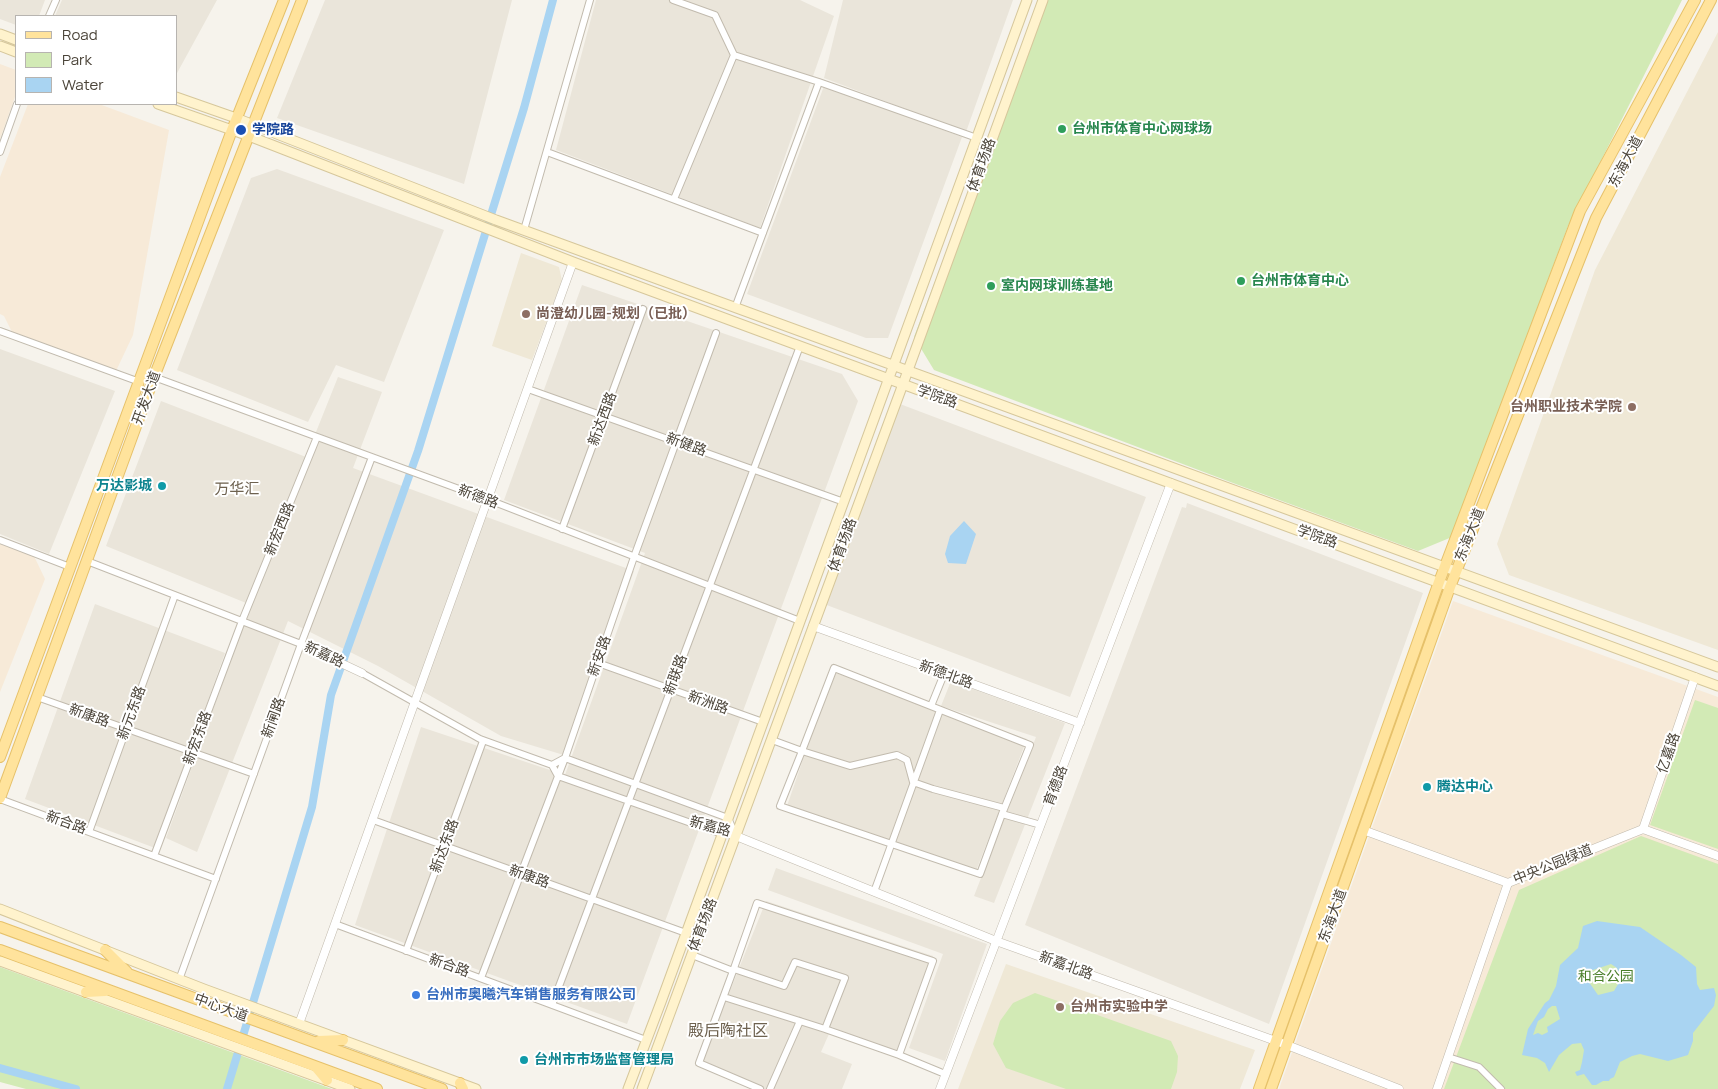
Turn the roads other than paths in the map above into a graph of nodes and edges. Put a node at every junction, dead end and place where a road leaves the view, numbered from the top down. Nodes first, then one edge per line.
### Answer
1 (56, 0) edge
2 (284, 0) edge
3 (302, 0) edge
4 (590, 0) edge
5 (673, 0) edge
6 (1027, 0) edge
7 (1043, 0) edge
8 (1695, 0) edge
9 (1711, 0) edge
10 (49, 15) edge
11 (0, 34) edge
12 (15, 40) edge
13 (0, 46) edge
14 (15, 52) edge
15 (734, 55) junction
16 (819, 82) junction
17 (178, 97) edge
18 (17, 105) edge
19 (161, 105) edge
20 (236, 118) junction
21 (253, 124) junction
22 (232, 130) junction
23 (249, 136) junction
24 (977, 138) junction
25 (0, 152) edge
26 (547, 152) junction
27 (674, 199) junction
28 (524, 230) junction
29 (763, 233) junction
30 (573, 262) junction
31 (735, 308) junction
32 (643, 309) dead end
33 (0, 331) edge
34 (716, 333) dead end
35 (800, 346) junction
36 (894, 366) junction
37 (907, 371) junction
38 (154, 377) junction
39 (889, 379) junction
40 (137, 381) dead end
41 (903, 384) junction
42 (528, 389) junction
43 (604, 416) junction
44 (318, 437) junction
45 (676, 442) junction
46 (372, 457) junction
47 (753, 470) junction
48 (1172, 483) junction
49 (489, 500) junction
50 (844, 502) junction
51 (562, 529) junction
52 (0, 540) edge
53 (634, 557) junction
54 (87, 561) junction
55 (70, 567) junction
56 (1445, 568) junction
57 (1456, 572) junction
58 (1439, 582) junction
59 (709, 586) junction
60 (1450, 587) junction
61 (175, 595) junction
62 (242, 621) junction
63 (800, 621) junction
64 (813, 626) junction
65 (301, 644) junction
66 (328, 657) joint
67 (598, 663) junction
68 (1718, 667) edge
69 (362, 674) joint
70 (944, 674) junction
71 (1695, 677) junction
72 (1718, 686) edge
73 (671, 689) junction
74 (37, 698) junction
75 (415, 703) junction
76 (931, 706) junction
77 (940, 710) junction
78 (763, 722) junction
79 (1080, 723) junction
80 (126, 729) junction
81 (772, 740) junction
82 (484, 741) junction
83 (802, 751) junction
84 (193, 753) junction
85 (0, 757) edge
86 (565, 758) junction
87 (552, 765) junction
88 (254, 774) junction
89 (558, 776) junction
90 (913, 782) junction
91 (636, 784) junction
92 (0, 798) edge
93 (629, 801) junction
94 (1003, 811) junction
95 (728, 818) junction
96 (373, 820) junction
97 (1041, 825) junction
98 (1643, 829) junction
99 (1363, 830) junction
100 (89, 832) junction
101 (722, 834) junction
102 (736, 836) junction
103 (890, 844) junction
104 (444, 846) junction
105 (154, 856) junction
106 (1718, 856) edge
107 (520, 874) junction
108 (216, 879) junction
109 (1508, 883) junction
110 (874, 892) junction
111 (593, 900) junction
112 (0, 908) edge
113 (0, 920) edge
114 (335, 924) junction
115 (4, 928) edge
116 (686, 933) junction
117 (996, 941) junction
118 (106, 950) junction
119 (406, 951) junction
120 (1, 953) edge
121 (692, 955) junction
122 (733, 970) junction
123 (129, 974) junction
124 (481, 978) junction
125 (179, 980) junction
126 (110, 990) junction
127 (86, 992) junction
128 (724, 997) junction
129 (552, 1005) junction
130 (800, 1021) junction
131 (299, 1024) junction
132 (826, 1029) junction
133 (222, 1037) junction
134 (343, 1040) junction
135 (646, 1040) junction
136 (1276, 1041) junction
137 (314, 1042) junction
138 (1287, 1045) junction
139 (247, 1046) junction
140 (899, 1055) junction
141 (1448, 1057) junction
142 (315, 1066) junction
143 (946, 1074) junction
144 (326, 1080) junction
145 (461, 1086) edge
146 (350, 1089) edge
147 (377, 1089) edge
148 (442, 1089) edge
149 (476, 1089) edge
150 (628, 1089) edge
151 (642, 1089) edge
152 (760, 1089) edge
153 (770, 1089) edge
154 (940, 1089) edge
155 (1259, 1089) edge
156 (1271, 1089) edge
157 (1399, 1089) edge
158 (1437, 1089) edge
159 (1501, 1089) edge

1 - 10 street
2 - 20 main road, 开发大道
3 - 21 main road, 开发大道
4 - 26 street
5 - 15 street
6 - 24 main road
7 - 37 main road, 体育场路
8 - 56 main road, 东海大道
9 - 57 main road, 东海大道
11 - 12 main road
13 - 14 main road
15 - 16 street
15 - 27 street
16 - 24 street
16 - 29 street
17 - 20 main road, 学院路
18 - 25 street
19 - 22 main road, 学院路
20 - 21 main road, 学院路
20 - 22 main road, 开发大道
21 - 23 main road, 开发大道
21 - 28 main road, 学院路
22 - 23 main road, 学院路
22 - 55 main road, 开发大道
23 - 30 main road, 学院路
23 - 38 main road, 开发大道
24 - 36 main road
26 - 27 street
26 - 28 street
27 - 29 street
28 - 31 main road, 学院路
29 - 31 street
30 - 35 main road, 学院路
30 - 42 street
31 - 36 main road, 学院路
32 - 43 street, 新达西路
33 - 40 street
34 - 45 street, 新安路
35 - 39 main road, 学院路
35 - 47 street, 新联路
36 - 37 main road, 学院路
36 - 39 main road
37 - 41 main road, 体育场路
37 - 56 main road, 学院路
38 - 44 street, 新德路
38 - 54 main road, 开发大道
39 - 41 main road, 学院路
39 - 50 main road
41 - 48 main road, 学院路
41 - 64 main road, 体育场路
42 - 43 street, 新健路
42 - 49 street
43 - 45 street, 新健路
43 - 51 street, 新达西路
44 - 46 street, 新德路
44 - 62 street, 新宏西路
45 - 47 street, 新健路
45 - 53 street, 新安路
46 - 49 street, 新德路
46 - 65 street, 新闸路
47 - 50 street, 新健路
47 - 59 street, 新联路
48 - 58 main road, 学院路
48 - 79 street, 育德路
49 - 51 street, 新德路
49 - 75 street
50 - 63 main road
51 - 53 street, 新德路
52 - 55 street
53 - 59 street, 新德路
53 - 67 street, 新安路
54 - 61 street, 新嘉路
54 - 74 main road, 开发大道
55 - 85 main road, 开发大道
56 - 57 main road, 学院路
56 - 58 main road, 东海大道
57 - 60 main road, 东海大道
57 - 68 main road, 学院路
58 - 60 main road, 学院路
58 - 136 main road, 东海大道
59 - 63 street, 新德路
59 - 73 street, 新联路
60 - 71 main road, 学院路
60 - 99 main road, 东海大道
61 - 62 street, 新嘉路
61 - 80 street, 新元东路
62 - 65 street, 新嘉路
62 - 84 street, 新宏东路
63 - 78 main road
64 - 70 street, 新德北路
64 - 81 main road, 体育场路
65 - 66 street, 新嘉路
65 - 88 street, 新闸路
66 - 69 street, 新嘉路
67 - 73 street, 新洲路
67 - 86 street, 新安路
69 - 75 street, 新嘉路
70 - 76 street
70 - 79 street, 新德北路
71 - 72 main road, 学院路
71 - 98 street, 亿嘉路
73 - 78 street, 新洲路
73 - 91 street, 新联路
74 - 80 street, 新康路
74 - 92 main road, 开发大道
75 - 82 street, 新嘉路
75 - 96 street
76 - 77 street
76 - 83 street
77 - 90 street
77 - 94 street
78 - 95 main road
79 - 97 street, 育德路
80 - 84 street, 新康路
80 - 100 street, 新元东路
81 - 83 street
81 - 102 main road, 体育场路
82 - 87 street, 新嘉路
82 - 104 street, 新达东路
83 - 90 street
83 - 103 street
84 - 88 street, 新康路
84 - 105 street, 新宏东路
86 - 87 street
86 - 89 street, 新安路
86 - 91 street, 新嘉路
87 - 89 street
88 - 108 street, 新闸路
89 - 93 street, 新嘉路
89 - 107 street, 新安路
90 - 94 street
90 - 103 street
91 - 93 street, 新联路
91 - 95 street, 新嘉路
92 - 100 street, 新合路
93 - 101 street, 新嘉路
93 - 111 street, 新联路
94 - 97 street
94 - 103 street
95 - 101 main road
95 - 102 street, 新嘉路
96 - 104 street, 新康路
96 - 114 street
97 - 117 street, 育德路
98 - 106 street
98 - 109 street, 中央公园绿道
99 - 109 street
99 - 138 main road, 东海大道
100 - 105 street, 新合路
101 - 102 street, 新嘉路
101 - 116 main road
102 - 110 street, 新嘉北路
102 - 121 main road, 体育场路
103 - 110 street
104 - 107 street, 新康路
104 - 119 street, 新达东路
105 - 108 street, 新合路
107 - 111 street, 新康路
107 - 124 street, 新安路
108 - 125 street, 新闸路
109 - 141 street, 中央公园绿道
110 - 117 street, 新嘉北路
111 - 116 street, 新康路
111 - 129 street, 新联路
112 - 118 main road
113 - 115 main road
114 - 119 street, 新合路
114 - 131 street
115 - 123 main road, 中心大道
116 - 135 main road
117 - 136 street, 新嘉北路
117 - 143 street, 育德路
118 - 123 main road
118 - 125 main road
119 - 124 street, 新合路
120 - 126 main road, 中心大道
120 - 127 main road
121 - 122 street
121 - 151 main road, 体育场路
122 - 128 street
122 - 132 street
122 - 140 street
123 - 137 main road, 中心大道
124 - 129 street, 新合路
125 - 131 main road
126 - 127 main road
126 - 133 main road, 中心大道
127 - 133 main road
128 - 130 street
128 - 152 street
129 - 135 street, 新合路
130 - 132 street
130 - 153 street
131 - 134 main road
132 - 140 street
133 - 139 main road, 中心大道
134 - 137 main road
134 - 145 main road
135 - 150 main road
136 - 138 street, 新嘉北路
136 - 155 main road, 东海大道
137 - 148 main road, 中心大道
138 - 156 main road, 东海大道
138 - 157 street, 新嘉北路
139 - 142 main road, 中心大道
139 - 144 main road
140 - 143 street
141 - 158 street, 中央公园绿道
141 - 159 street
142 - 144 main road
142 - 147 main road, 中心大道
143 - 154 street, 育德路
144 - 146 main road
145 - 149 main road

